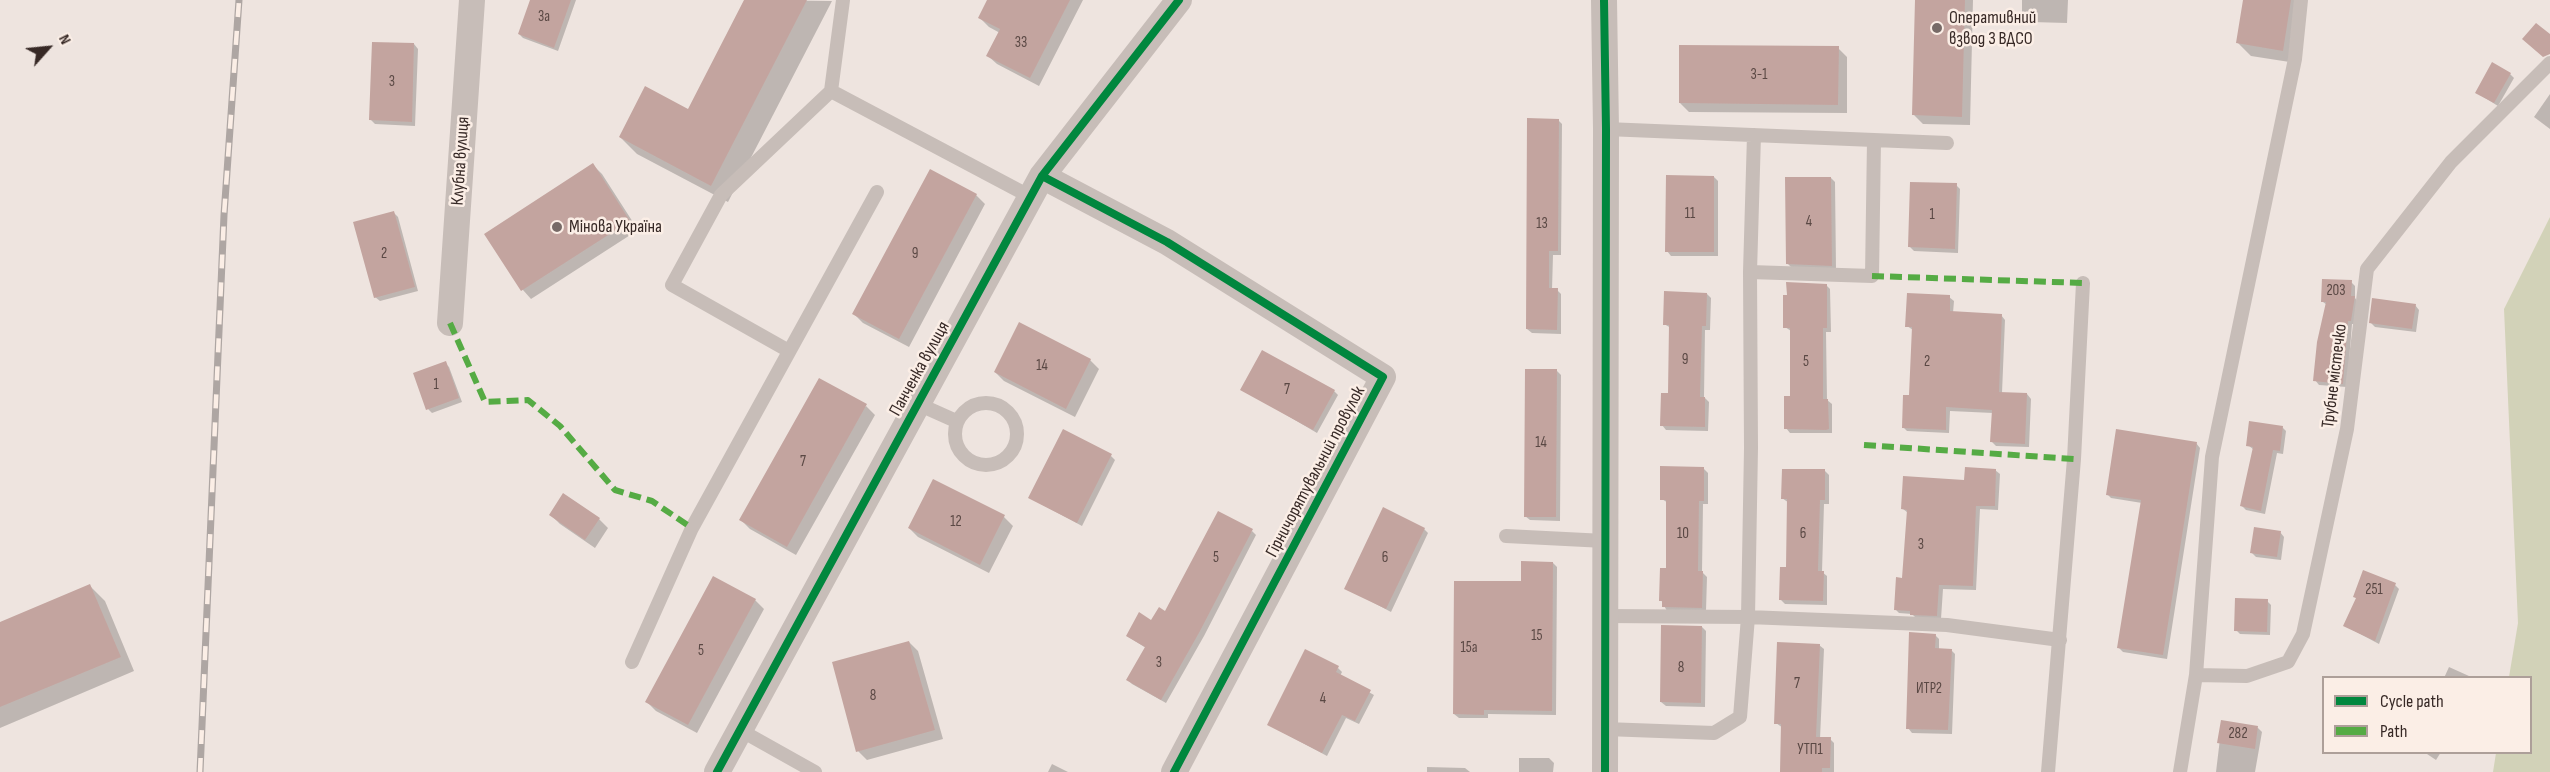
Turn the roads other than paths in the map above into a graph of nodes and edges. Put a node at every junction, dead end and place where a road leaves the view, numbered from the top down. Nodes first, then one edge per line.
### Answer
1 (472, 0) edge
2 (843, 0) edge
3 (1179, 0) edge
4 (1604, 0) edge
5 (2301, 0) edge
6 (2550, 63) edge
7 (831, 91) junction
8 (1606, 129) junction
9 (1754, 135) junction
10 (1874, 140) junction
11 (1947, 142) dead end
12 (1037, 186) junction
13 (877, 192) dead end
14 (1750, 272) junction
15 (2083, 283) dead end
16 (450, 323) dead end
17 (789, 351) junction
18 (918, 404) junction
19 (956, 421) junction
20 (1506, 536) dead end
21 (1605, 541) junction
22 (1605, 616) junction
23 (1748, 617) junction
24 (2060, 640) junction
25 (632, 662) dead end
26 (2196, 675) junction
27 (1605, 729) junction
28 (740, 730) junction
29 (717, 772) edge
30 (815, 772) edge
31 (1174, 772) edge
32 (1605, 772) edge
33 (2048, 772) edge
34 (2180, 772) edge

1 - 16 street, Клубна вулиця
2 - 7 lane
3 - 12 street, Панченка вулиця
4 - 8 street
5 - 26 lane
6 - 26 lane, Трубне містечко
7 - 12 lane
7 - 17 lane
8 - 9 lane
8 - 21 street
9 - 10 lane
9 - 14 lane
10 - 11 lane
10 - 14 lane
12 - 18 street, Панченка вулиця
12 - 31 street, Гірничорятувальний провулок
13 - 17 lane
14 - 23 lane
15 - 24 lane
17 - 25 lane
18 - 19 lane
18 - 28 street, Панченка вулиця
19 - 19 lane
20 - 21 lane
21 - 22 street
22 - 23 lane
22 - 27 street
23 - 24 lane
23 - 27 lane
24 - 33 lane
26 - 34 lane
27 - 32 street
28 - 29 street, Панченка вулиця
28 - 30 lane

